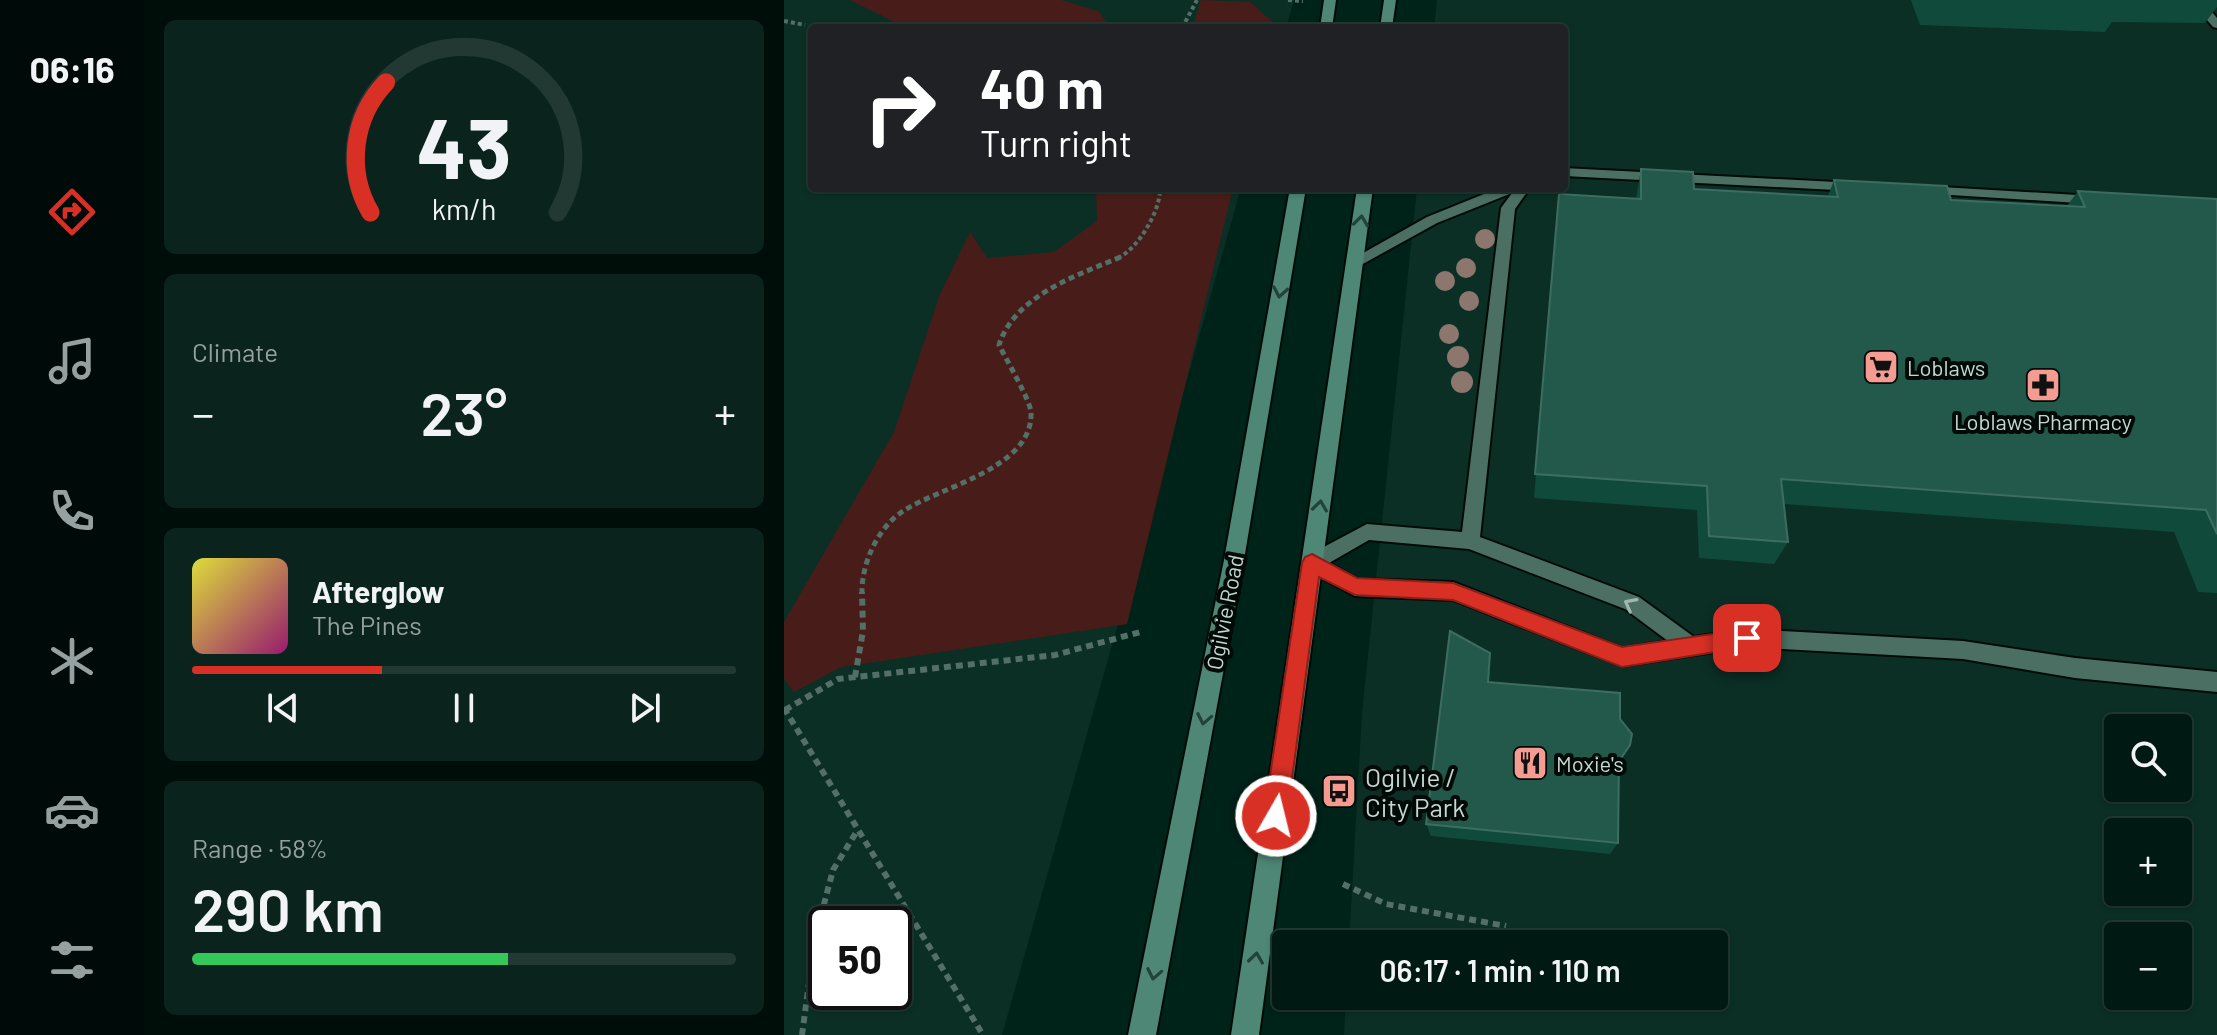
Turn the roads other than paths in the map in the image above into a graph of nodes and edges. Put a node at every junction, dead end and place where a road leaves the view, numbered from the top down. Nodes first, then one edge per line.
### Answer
1 (1330, 0) edge
2 (1390, 0) edge
3 (2196, 0) edge
4 (1327, 24) edge
5 (1387, 24) edge
6 (2217, 25) edge
7 (1568, 172) edge
8 (1864, 187) edge
9 (1904, 189) edge
10 (1297, 192) edge
11 (1365, 192) edge
12 (1500, 192) edge
13 (1520, 192) edge
14 (2110, 201) edge
15 (1356, 261) junction
16 (1470, 541) junction
17 (1312, 563) junction
18 (1694, 648) junction
19 (2217, 682) edge
20 (1142, 1035) edge
21 (1245, 1035) edge

1 - 4 main road
2 - 5 main road
3 - 6 lane
7 - 8 lane
9 - 14 lane
10 -> 20 main road, Ogilvie Road
15 -> 11 main road
12 - 15 lane
13 - 16 lane
17 -> 15 main road
16 - 17 lane
18 -> 16 lane
17 - 18 lane
21 -> 17 main road
18 - 19 lane

